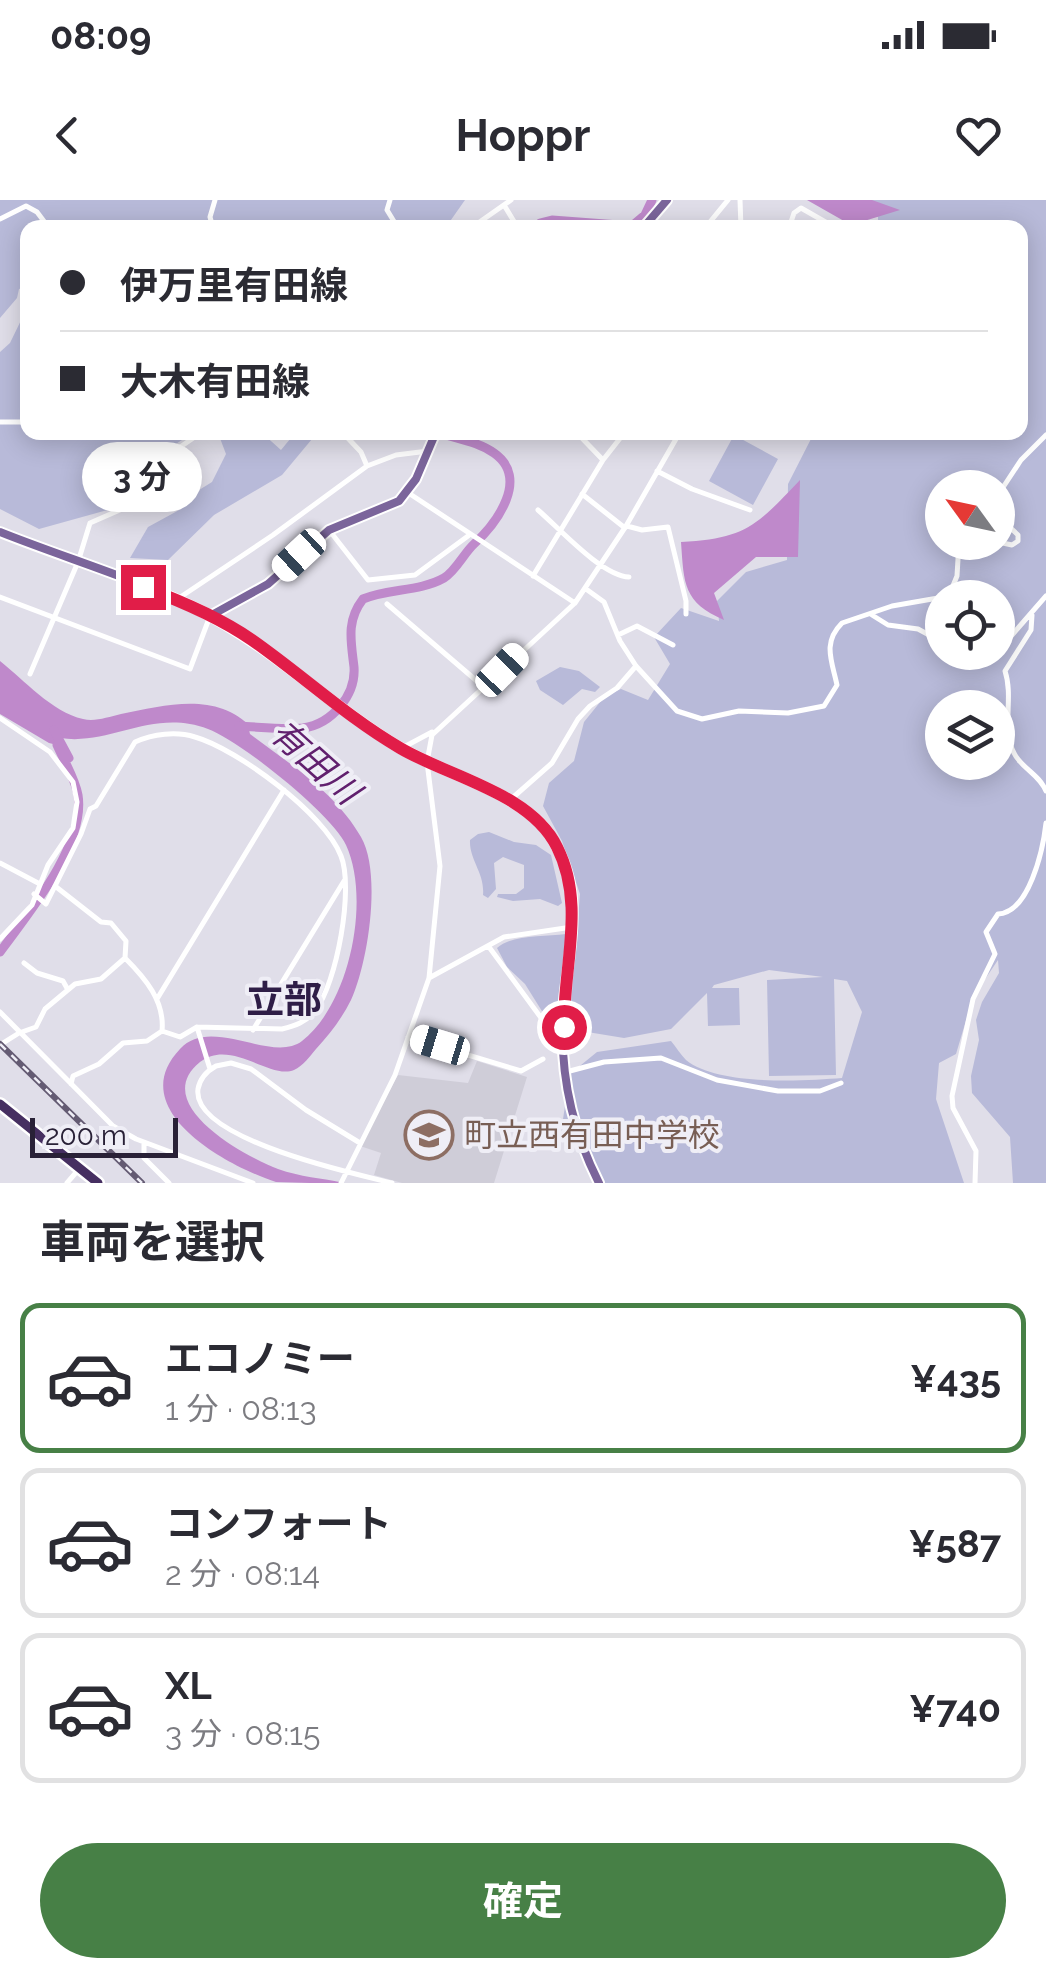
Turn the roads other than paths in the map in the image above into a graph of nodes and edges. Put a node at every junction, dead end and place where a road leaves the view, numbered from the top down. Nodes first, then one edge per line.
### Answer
1 (512, 200) edge
2 (668, 200) edge
3 (728, 200) edge
4 (504, 204) junction
5 (0, 219) edge
6 (44, 220) edge
7 (481, 220) edge
8 (513, 220) edge
9 (649, 220) edge
10 (712, 220) edge
11 (792, 220) edge
12 (822, 220) edge
13 (1046, 435) edge
14 (190, 440) edge
15 (350, 440) edge
16 (433, 440) edge
17 (583, 440) edge
18 (618, 440) edge
19 (675, 440) edge
20 (428, 451) junction
21 (602, 460) junction
22 (368, 466) junction
23 (1014, 470) edge
24 (658, 471) junction
25 (407, 492) junction
26 (582, 494) junction
27 (538, 510) dead end
28 (750, 510) dead end
29 (626, 527) junction
30 (561, 529) junction
31 (329, 530) junction
32 (0, 532) edge
33 (468, 536) junction
34 (957, 560) edge
35 (78, 562) junction
36 (602, 566) junction
37 (533, 576) junction
38 (629, 577) dead end
39 (586, 589) junction
40 (1046, 596) edge
41 (0, 597) edge
42 (176, 600) junction
43 (387, 604) dead end
44 (575, 604) junction
45 (686, 614) dead end
46 (871, 614) junction
47 (1032, 615) junction
48 (210, 616) junction
49 (52, 618) junction
50 (1015, 632) edge
51 (925, 633) edge
52 (618, 635) junction
53 (673, 645) dead end
54 (636, 666) junction
55 (30, 674) dead end
56 (485, 688) junction
57 (0, 718) edge
58 (438, 727) junction
59 (401, 748) junction
60 (428, 762) junction
61 (284, 790) junction
62 (1046, 791) edge
63 (510, 800) junction
64 (1046, 824) edge
65 (0, 863) edge
66 (346, 879) junction
67 (38, 883) junction
68 (55, 886) junction
69 (35, 896) junction
70 (572, 927) junction
71 (0, 939) edge
72 (489, 946) junction
73 (125, 958) junction
74 (24, 963) dead end
75 (429, 978) junction
76 (68, 990) junction
77 (157, 999) junction
78 (0, 1012) edge
79 (196, 1027) junction
80 (253, 1030) junction
81 (162, 1031) junction
82 (19, 1033) junction
83 (408, 1037) junction
84 (0, 1046) edge
85 (564, 1049) junction
86 (542, 1059) dead end
87 (210, 1069) junction
88 (566, 1072) junction
89 (71, 1084) junction
90 (841, 1084) dead end
91 (0, 1104) edge
92 (144, 1142) junction
93 (360, 1143) junction
94 (78, 1169) junction
95 (346, 1172) junction
96 (67, 1183) edge
97 (98, 1183) edge
98 (169, 1183) edge
99 (253, 1183) edge
100 (342, 1183) edge
101 (392, 1183) edge
102 (599, 1183) edge
103 (975, 1183) edge

1 - 4 street
2 - 9 main road
3 - 10 street
4 - 7 street
4 - 8 street
5 - 6 street
11 - 12 street
13 - 23 street
14 - 35 street
15 - 22 street
16 - 20 main road
17 - 21 street
18 - 21 street
19 - 24 street
20 - 22 street
20 - 25 main road
21 - 26 street
22 - 42 street
24 - 28 street
24 - 29 street
25 - 31 main road
25 - 33 street
26 - 29 street
26 - 30 street
27 - 30 street
29 - 36 street
29 - 45 street
30 - 36 street
30 - 37 street
31 - 33 street
31 - 48 main road
32 - 35 main road
33 - 37 street
34 - 46 street
35 - 42 main road
35 - 49 street
36 - 38 street
36 - 39 street
37 - 44 street
39 - 44 street
39 - 52 street
40 - 47 street
41 - 49 street
42 - 48 main road
43 - 56 street
44 - 56 street
46 - 51 street
46 - 54 street
47 - 50 street
47 - 62 street
48 - 49 street
48 - 59 main road
49 - 55 street
52 - 53 street
52 - 54 street
54 - 63 street
56 - 58 street
57 - 67 street
58 - 59 street
58 - 60 street
59 - 60 main road
60 - 63 main road
60 - 75 street
61 - 66 street
61 - 68 street
61 - 77 street
63 - 70 main road
64 - 103 street
65 - 67 street
66 - 80 street
66 - 80 street
67 - 69 street
68 - 69 street
68 - 73 street
69 - 71 street
70 - 72 street
70 - 85 main road
72 - 75 street
72 - 85 street
73 - 76 street
73 - 77 street
74 - 76 street
75 - 83 street
76 - 82 street
77 - 81 street
78 - 82 street
79 - 80 street
79 - 81 street
79 - 87 street
81 - 89 street
82 - 84 street
82 - 89 street
83 - 86 street
83 - 93 street
85 - 88 main road
87 - 93 street
87 - 95 street
88 - 90 street
88 - 102 main road
89 - 92 street
91 - 94 highway
92 - 98 street
92 - 99 street
93 - 95 street
94 - 96 street
94 - 97 highway
95 - 100 street
95 - 101 street

